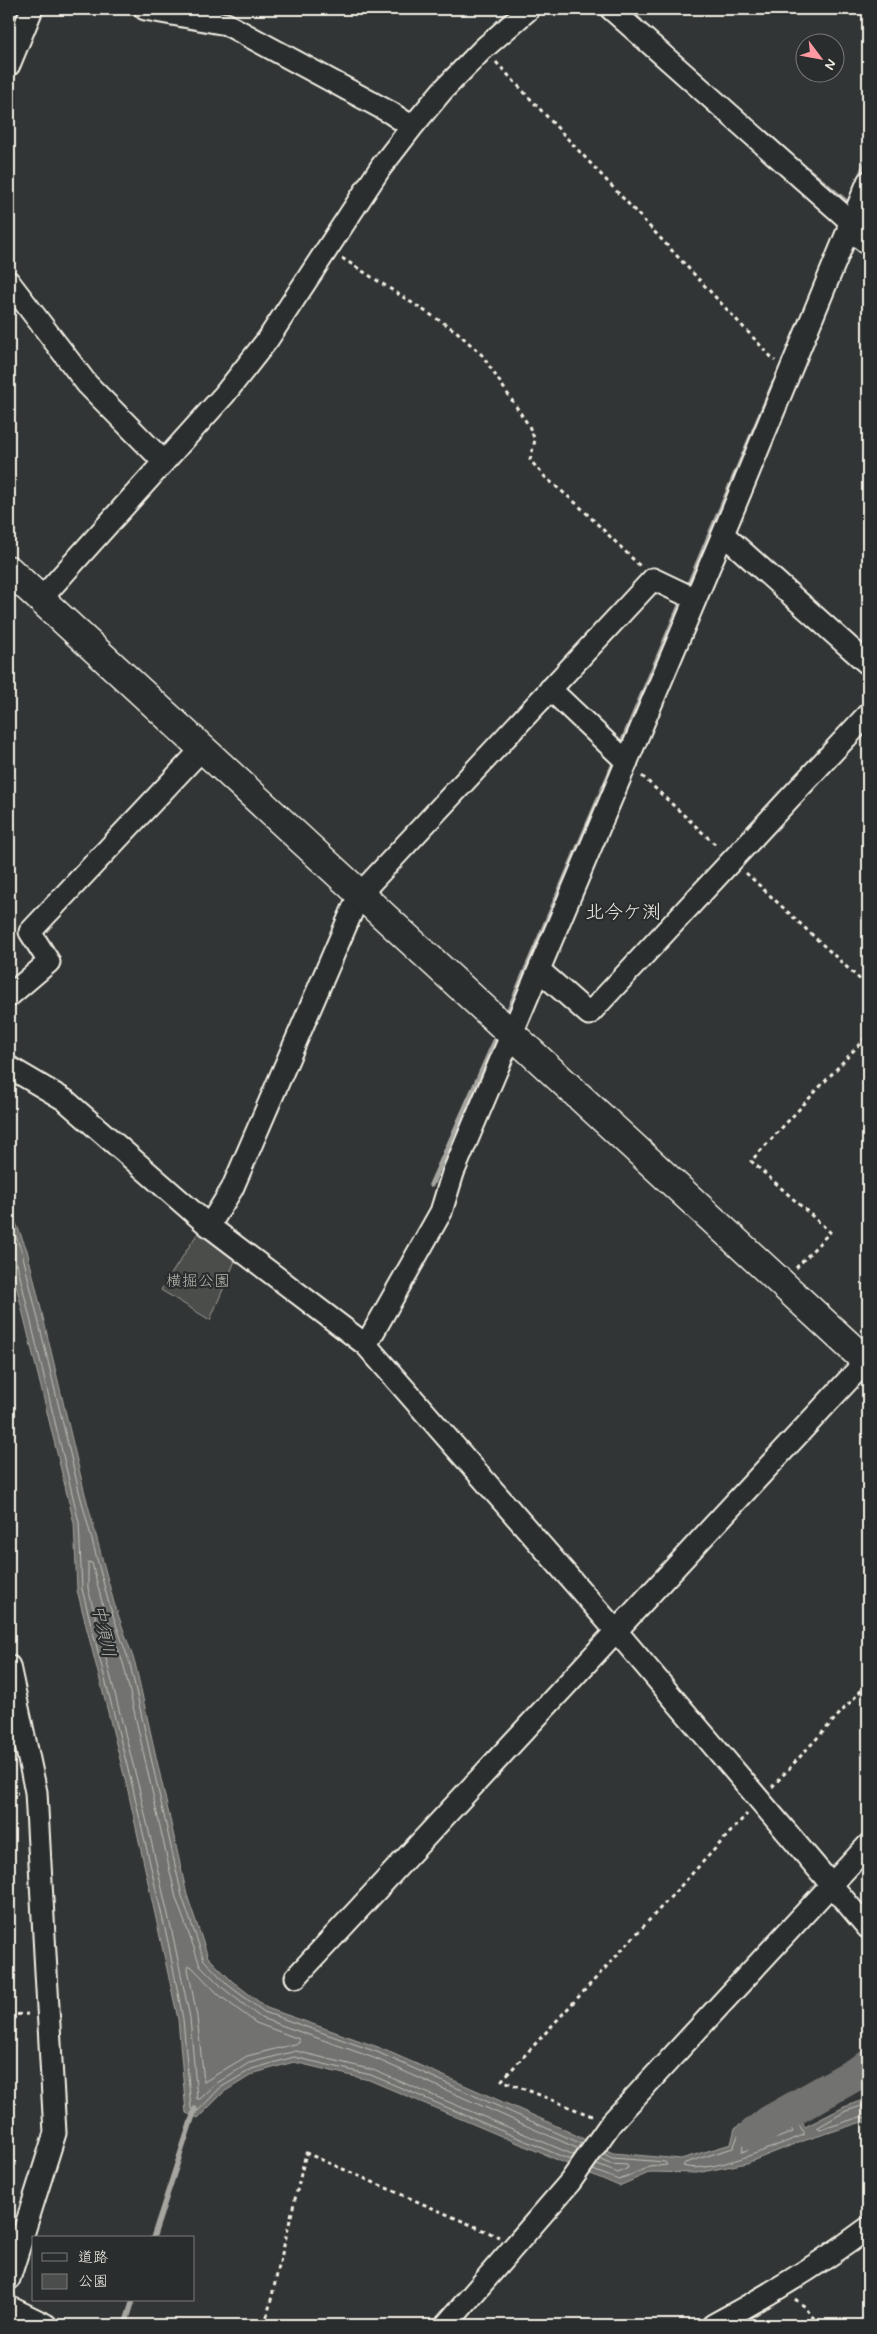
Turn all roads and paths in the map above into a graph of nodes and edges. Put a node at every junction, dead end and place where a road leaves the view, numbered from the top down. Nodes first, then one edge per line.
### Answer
1 (32, 9) edge
2 (145, 9) edge
3 (529, 9) edge
4 (611, 9) edge
5 (231, 16) edge
6 (483, 49) junction
7 (9, 65) edge
8 (412, 127) junction
9 (868, 182) edge
10 (850, 225) junction
11 (868, 244) edge
12 (326, 248) junction
13 (9, 282) edge
14 (788, 376) junction
15 (164, 462) junction
16 (723, 534) junction
17 (9, 570) edge
18 (653, 579) junction
19 (695, 599) junction
20 (40, 600) junction
21 (868, 664) edge
22 (550, 689) junction
23 (868, 714) edge
24 (202, 750) junction
25 (626, 762) junction
26 (359, 895) junction
27 (539, 970) junction
28 (9, 996) edge
29 (868, 1035) edge
30 (512, 1036) junction
31 (9, 1066) edge
32 (209, 1226) junction
33 (782, 1283) junction
34 (366, 1346) junction
35 (868, 1361) edge
36 (616, 1632) junction
37 (9, 1666) edge
38 (868, 1683) edge
39 (759, 1801) junction
40 (868, 1845) edge
41 (831, 1885) junction
42 (868, 1928) edge
43 (296, 1977) dead end
44 (608, 2126) junction
45 (868, 2228) edge
46 (515, 2244) junction
47 (9, 2279) edge
48 (781, 2288) junction
49 (9, 2307) edge
50 (46, 2325) edge
51 (265, 2325) edge
52 (446, 2325) edge
53 (713, 2325) edge
54 (818, 2325) edge

1 - 7 street
2 - 5 street
3 - 6 street
4 - 10 street
5 - 8 street
6 - 8 street
6 - 14 path
8 - 12 street
9 - 10 street
10 - 11 street
10 - 14 street
12 - 15 street
12 - 18 path
13 - 15 street
14 - 16 street
15 - 20 street
16 - 19 street
16 - 21 street
17 - 20 street
18 - 19 street
18 - 22 street
19 - 25 street
20 - 24 street
22 - 25 street
22 - 26 street
23 - 27 street
24 - 26 street
24 - 28 street
25 - 27 street
26 - 30 street
26 - 32 street
27 - 30 street
29 - 33 path
30 - 33 street
30 - 34 street
31 - 32 street
32 - 34 street
33 - 35 street
34 - 36 street
35 - 36 street
36 - 39 street
36 - 43 street
37 - 47 street
38 - 39 path
39 - 41 street
39 - 44 path
40 - 41 street
41 - 42 street
41 - 44 street
44 - 46 street
45 - 48 street
46 - 51 path
46 - 52 street
48 - 53 street
48 - 54 path
49 - 50 street

